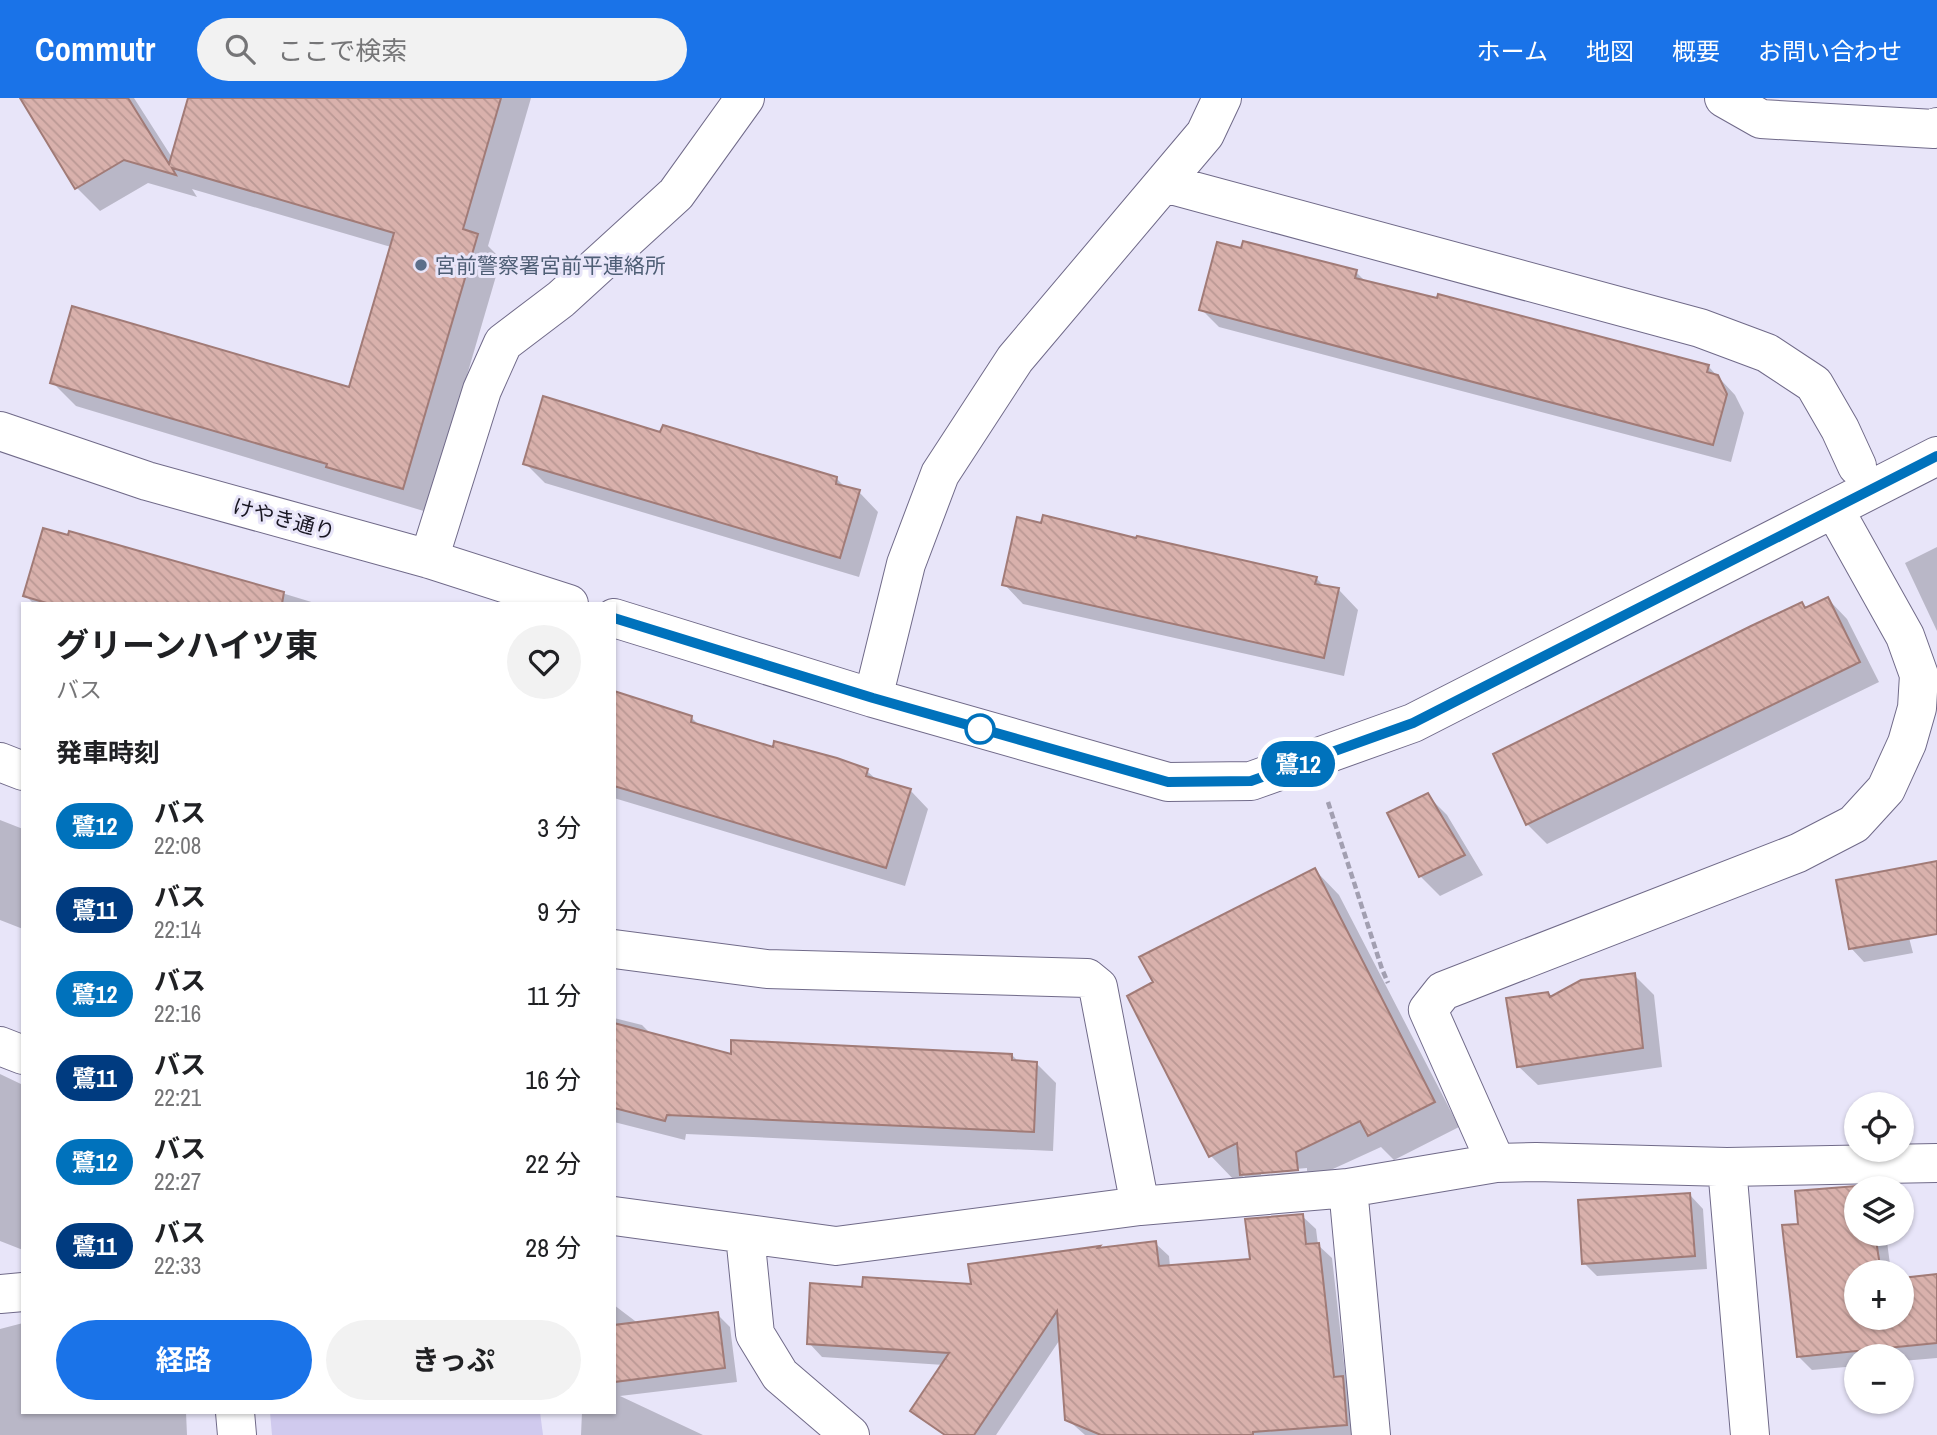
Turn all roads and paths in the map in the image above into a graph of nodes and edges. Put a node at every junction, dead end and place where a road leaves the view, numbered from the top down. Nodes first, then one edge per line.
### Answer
1 (745, 98) edge
2 (1222, 98) edge
3 (1724, 98) edge
4 (1937, 127) edge
5 (1164, 183) junction
6 (0, 431) edge
7 (1937, 456) edge
8 (1857, 466) dead end
9 (1834, 509) junction
10 (429, 559) junction
11 (563, 602) edge
12 (616, 619) edge
13 (873, 698) junction
14 (0, 762) edge
15 (21, 770) edge
16 (1328, 801) dead end
17 (616, 949) edge
18 (1393, 993) dead end
19 (0, 1046) edge
20 (21, 1054) edge
21 (1496, 1163) junction
22 (1937, 1163) edge
23 (1727, 1167) junction
24 (1348, 1188) junction
25 (1140, 1206) junction
26 (616, 1216) edge
27 (746, 1235) junction
28 (21, 1292) edge
29 (0, 1294) edge
30 (235, 1414) edge
31 (237, 1435) edge
32 (850, 1435) edge
33 (1371, 1435) edge
34 (1750, 1435) edge

1 - 10 street
2 - 5 street
3 - 4 street
5 - 8 street
5 - 13 street
6 - 10 street, けやき通り
7 - 9 street
9 - 13 street
9 - 21 street
10 - 11 street, けやき通り
12 - 13 street
14 - 15 street
16 - 18 path
17 - 25 street
19 - 20 street
21 - 23 street
21 - 24 street
22 - 23 street
23 - 34 street
24 - 25 street
24 - 33 street
25 - 27 street
26 - 27 street
27 - 32 street
28 - 29 street
30 - 31 street

